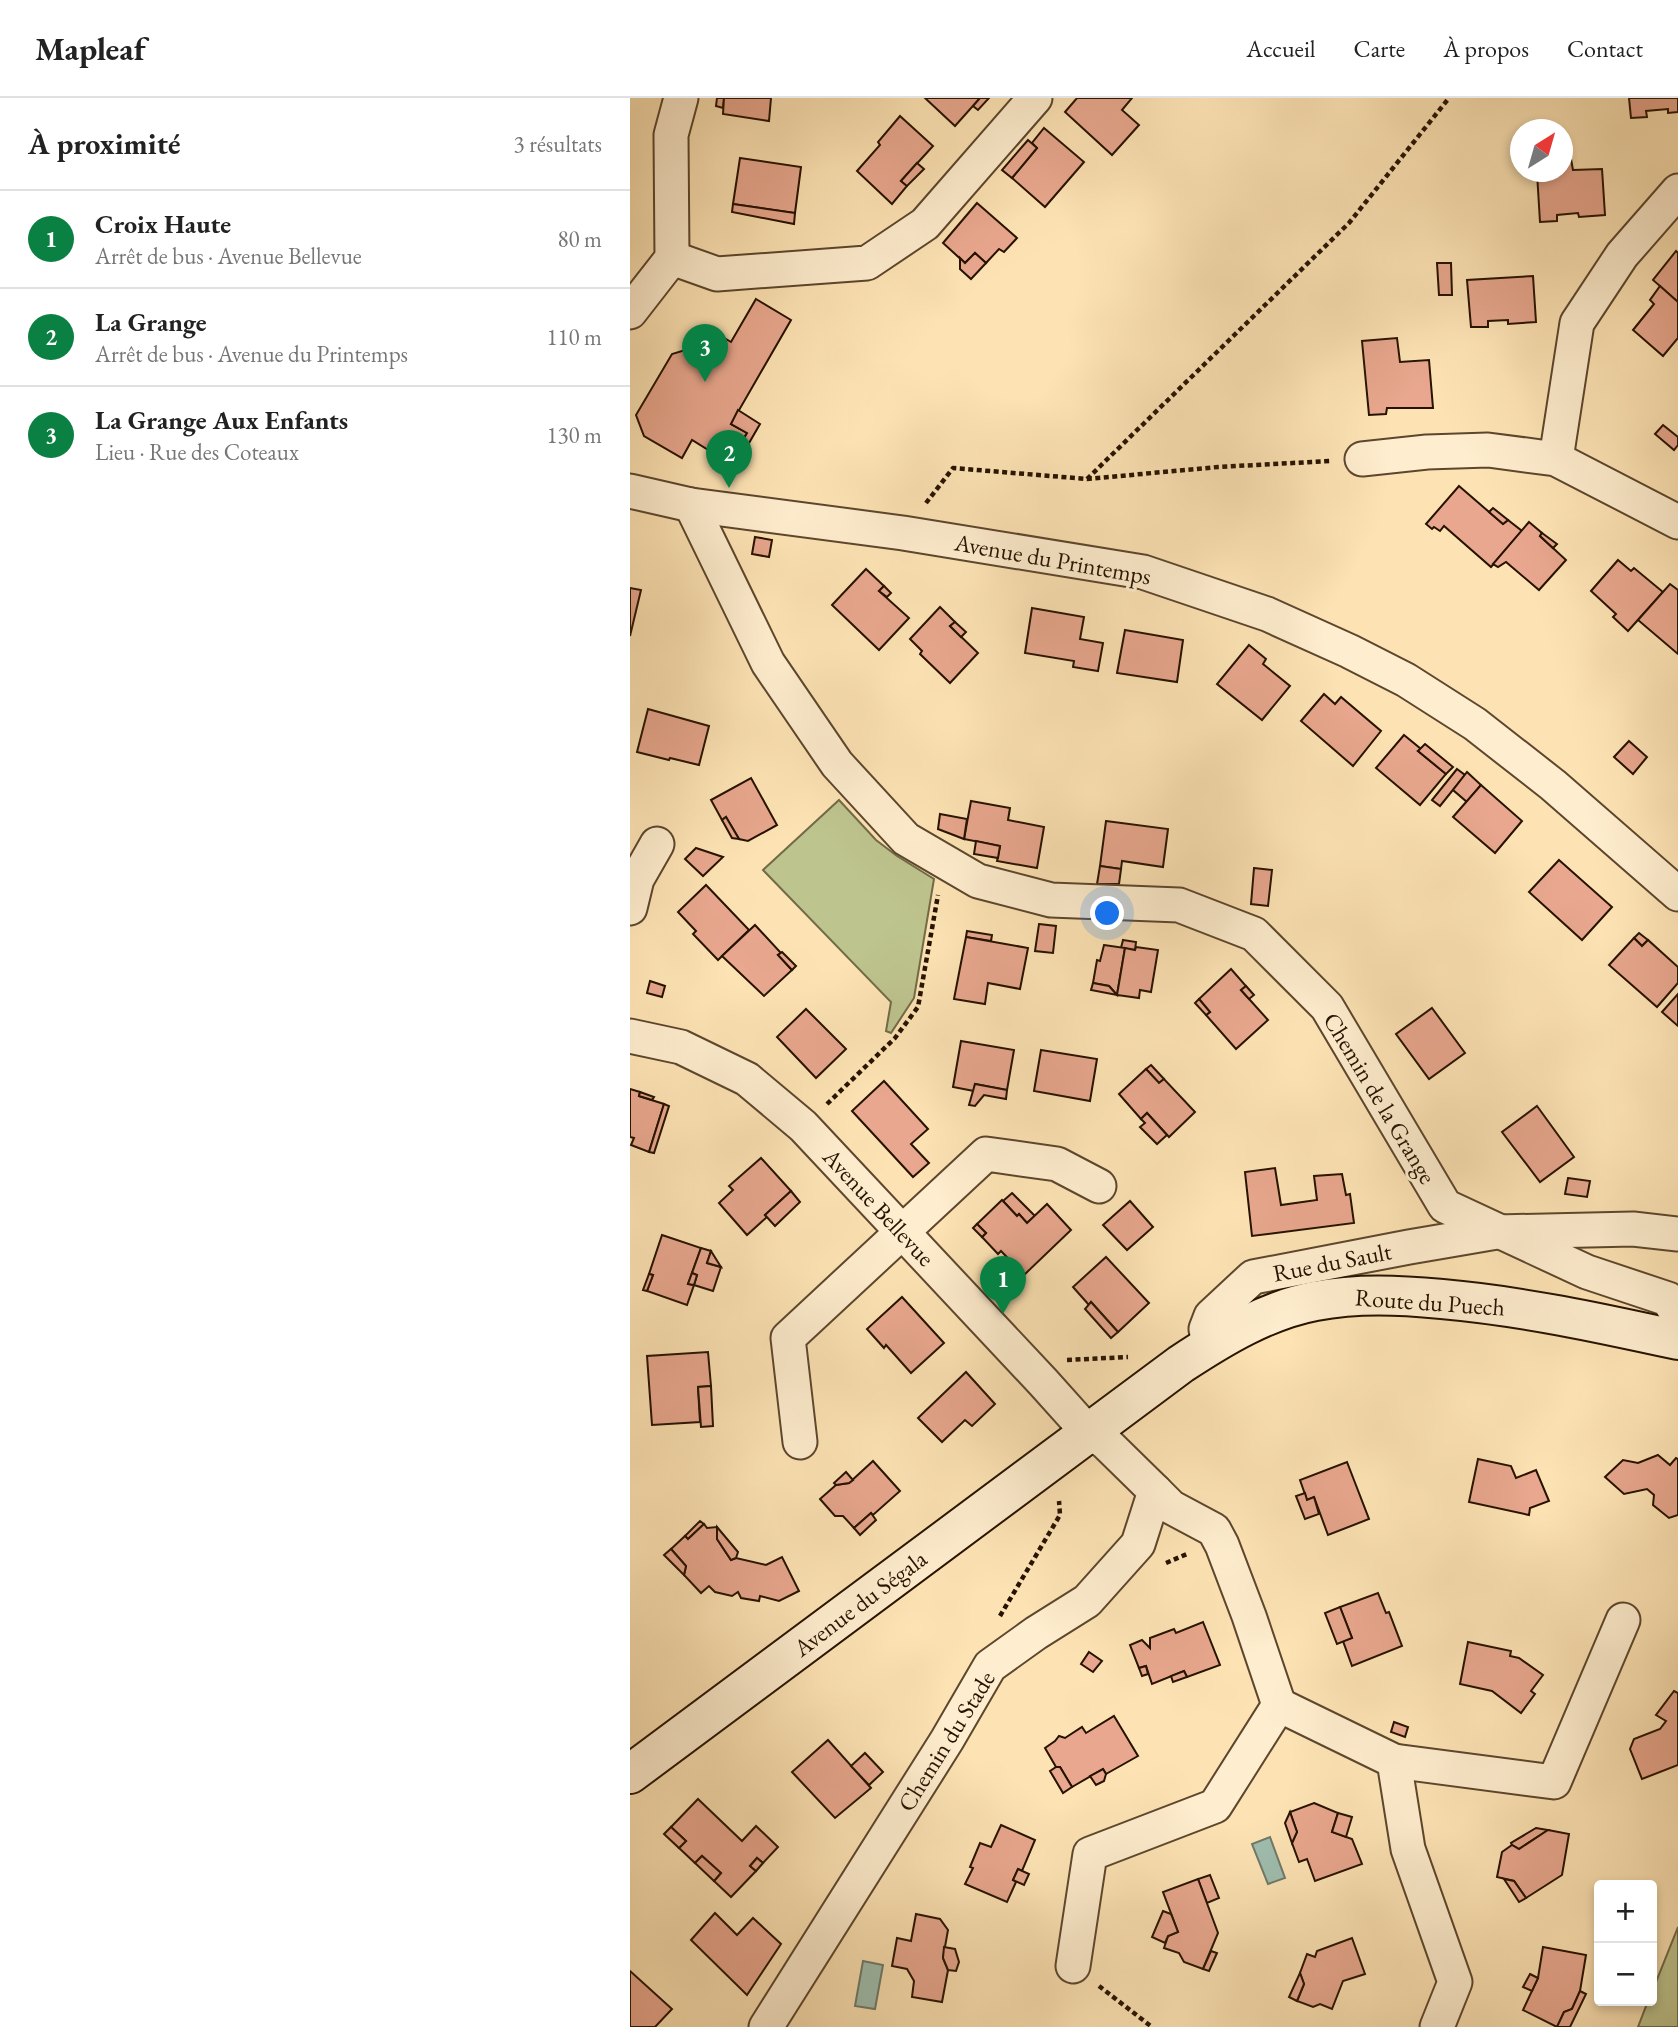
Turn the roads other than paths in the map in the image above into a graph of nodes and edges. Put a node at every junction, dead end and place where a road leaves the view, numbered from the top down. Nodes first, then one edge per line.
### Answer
1 (681, 98) edge
2 (1035, 98) edge
3 (1678, 191) edge
4 (672, 258) junction
5 (630, 312) edge
6 (1362, 459) road end
7 (1556, 459) junction
8 (630, 491) edge
9 (691, 505) junction
10 (1678, 522) edge
11 (657, 844) dead end
12 (1678, 894) edge
13 (630, 908) edge
14 (630, 1036) edge
15 (1099, 1186) dead end
16 (902, 1231) junction
17 (1497, 1232) junction
18 (1678, 1234) edge
19 (1678, 1316) edge
20 (1678, 1340) edge
21 (1195, 1355) junction
22 (1091, 1433) junction
23 (800, 1442) dead end
24 (1155, 1491) junction
25 (1623, 1620) dead end
26 (1279, 1705) junction
27 (1394, 1761) junction
28 (630, 1774) edge
29 (1073, 1966) road end
30 (766, 2027) edge
31 (1437, 2027) edge

1 - 4 street
2 - 4 street
3 - 7 street
4 - 5 street
6 - 7 street
7 - 10 street
8 - 9 street, Avenue du Printemps
9 - 12 street, Avenue du Printemps
9 - 17 street, Chemin de la Grange
11 - 13 street
14 - 16 street, Avenue Bellevue
15 - 16 street
16 - 22 street, Avenue Bellevue
16 - 23 street
17 - 18 street, Rue du Sault
17 - 19 street, Chemin de la Grange
17 - 21 street, Rue du Sault
20 - 21 street, Route du Puech
21 - 22 street, Route du Puech
22 - 24 street
22 - 28 street, Avenue du Ségala
24 - 26 street
24 - 30 street, Chemin du Stade
25 - 27 street
26 - 27 street
26 - 29 street
27 - 31 street

